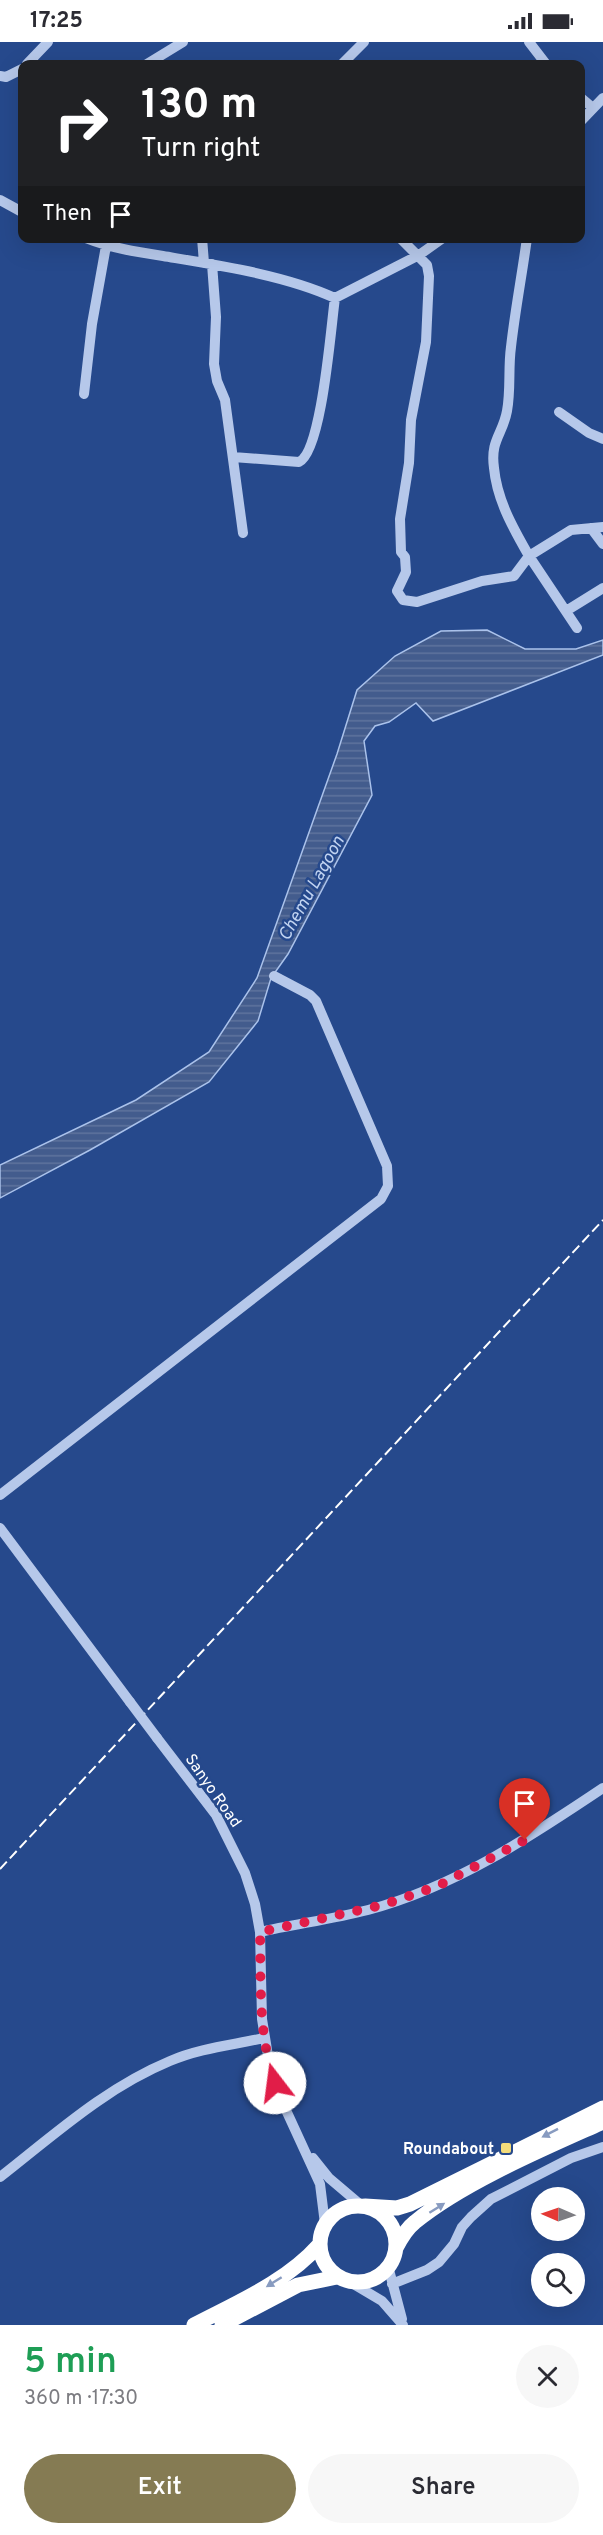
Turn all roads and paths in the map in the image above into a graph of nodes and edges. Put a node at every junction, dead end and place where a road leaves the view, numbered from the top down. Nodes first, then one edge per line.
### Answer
1 (48, 42) edge
2 (183, 42) edge
3 (364, 42) edge
4 (529, 42) edge
5 (31, 60) edge
6 (154, 60) edge
7 (346, 60) edge
8 (543, 60) edge
9 (18, 71) edge
10 (0, 76) edge
11 (603, 98) edge
12 (585, 101) edge
13 (593, 108) junction
14 (585, 117) edge
15 (0, 200) edge
16 (18, 210) edge
17 (98, 243) edge
18 (203, 243) edge
19 (406, 243) edge
20 (436, 243) edge
21 (526, 243) edge
22 (120, 244) edge
23 (106, 246) junction
24 (419, 255) junction
25 (208, 263) junction
26 (335, 298) junction
27 (84, 394) dead end
28 (559, 412) dead end
29 (603, 439) edge
30 (233, 458) junction
31 (603, 527) edge
32 (591, 528) junction
33 (243, 533) dead end
34 (603, 544) edge
35 (529, 556) junction
36 (603, 588) edge
37 (566, 611) junction
38 (577, 628) dead end
39 (274, 976) dead end
40 (0, 1495) edge
41 (0, 1528) edge
42 (603, 1788) edge
43 (260, 1932) junction
44 (264, 2038) junction
45 (603, 2108) edge
46 (603, 2122) edge
47 (603, 2147) edge
48 (306, 2148) junction
49 (0, 2177) edge
50 (363, 2206) junction
51 (325, 2224) junction
52 (319, 2245) junction
53 (396, 2248) junction
54 (388, 2266) junction
55 (344, 2279) junction
56 (392, 2284) junction
57 (194, 2325) edge
58 (222, 2325) edge
59 (403, 2325) edge

1 - 5 street
2 - 6 street
3 - 7 street
4 - 8 street
9 - 10 street
11 - 13 street
12 - 13 street
13 - 14 street
15 - 16 street
17 - 23 street
18 - 25 street
19 - 24 street
20 - 24 street
21 - 35 street
22 - 23 street
22 - 25 street
23 - 27 street
24 - 26 street
24 - 35 street
25 - 26 street
25 - 30 street
26 - 30 street
28 - 29 street
30 - 33 street
31 - 32 street
32 - 34 street
32 - 35 street
35 - 37 street
36 - 37 street
37 - 38 street
39 - 40 street
41 - 43 street, Sanyo Road, bridge
42 - 43 street
43 - 44 street, Sanyo Road
44 - 48 street, Sanyo Road
44 - 49 street
45 -> 50 highway
53 -> 46 highway
47 - 56 street
48 - 50 street, Sanyo Road
48 - 51 street, Sanyo Road
50 - 51 highway
50 - 53 highway
51 - 52 highway
52 - 55 highway
52 -> 57 highway
53 - 54 highway
54 - 55 highway
54 - 56 street
55 - 58 highway
55 - 59 street
56 - 59 street

